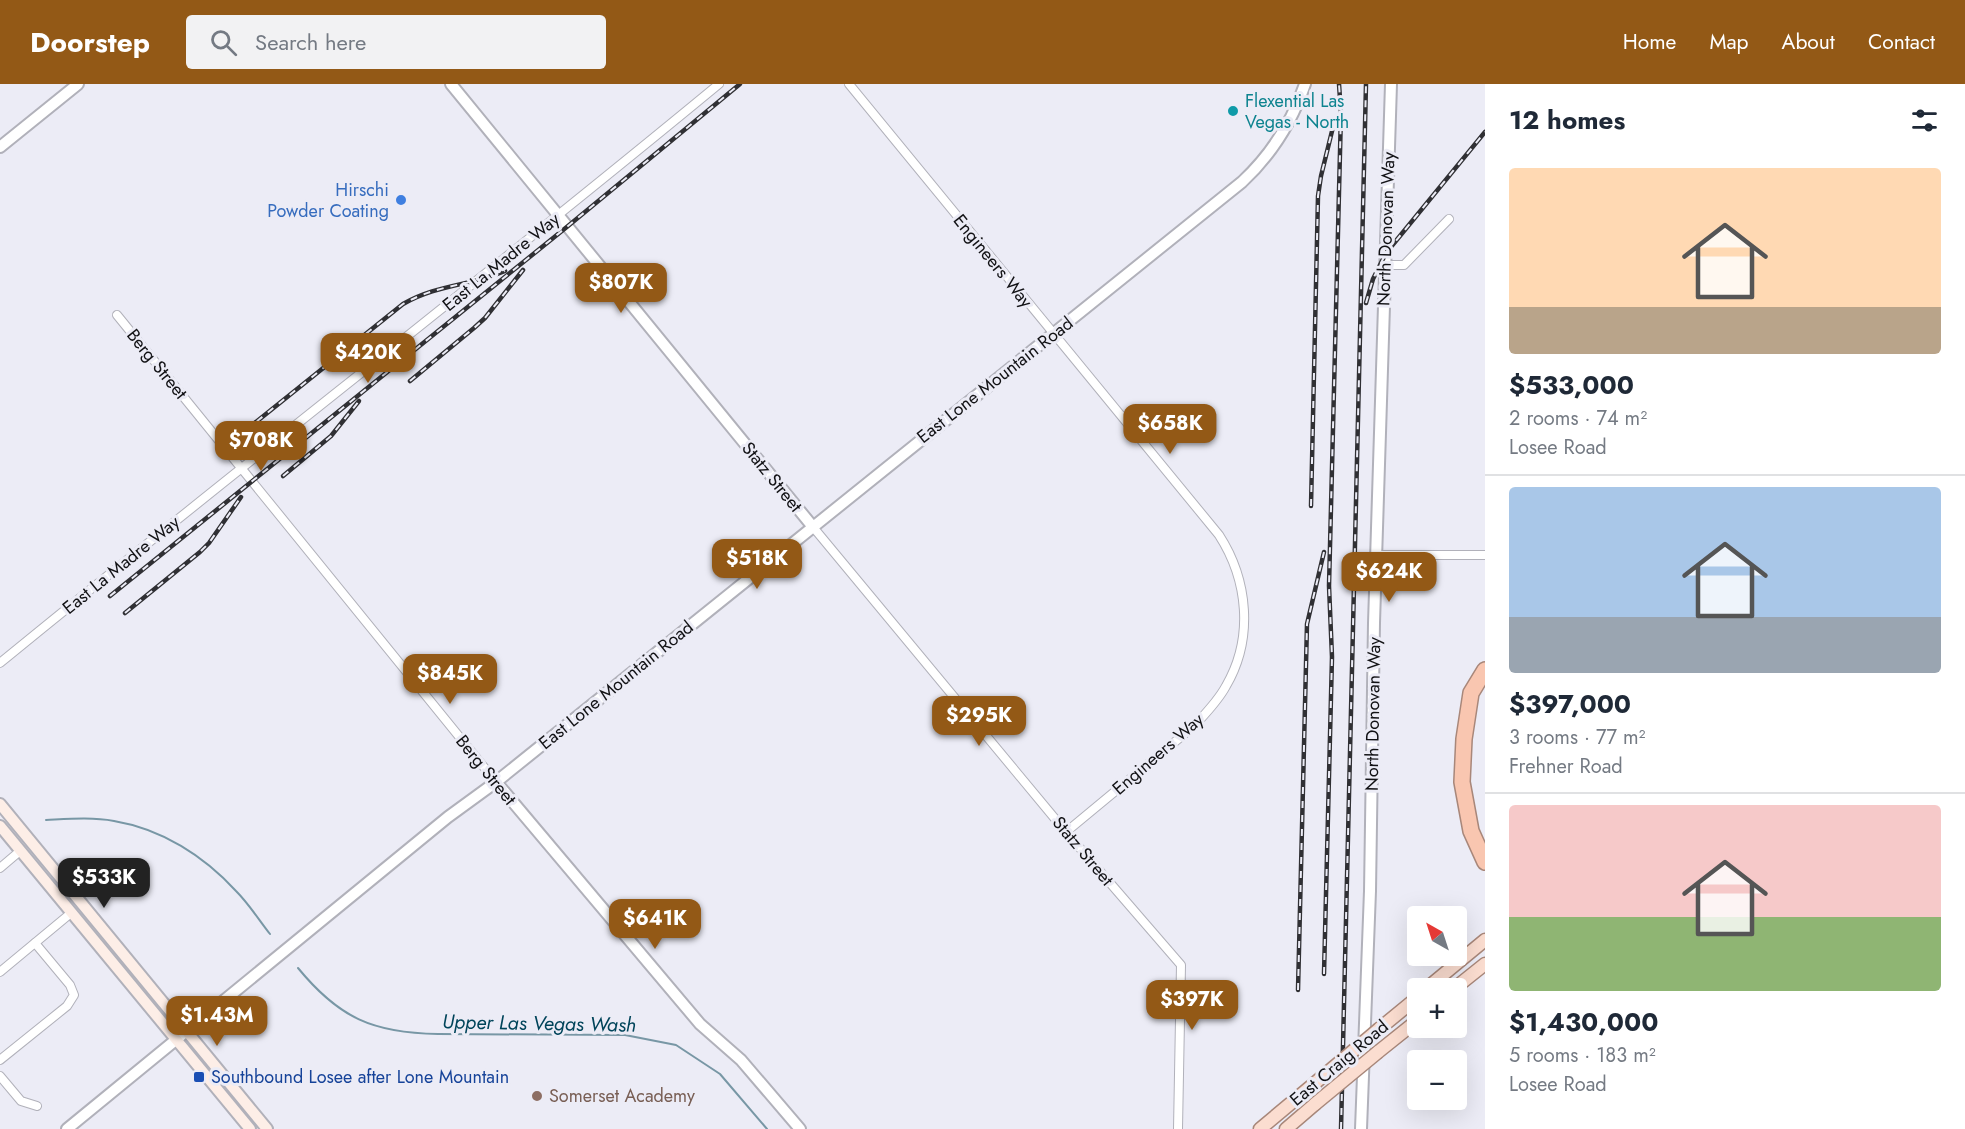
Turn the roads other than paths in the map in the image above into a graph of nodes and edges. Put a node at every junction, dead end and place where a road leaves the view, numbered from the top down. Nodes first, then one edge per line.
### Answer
1 (78, 84) edge
2 (451, 84) edge
3 (719, 84) edge
4 (849, 84) edge
5 (1305, 84) edge
6 (1391, 84) edge
7 (0, 147) edge
8 (559, 215) junction
9 (1449, 219) dead end
10 (1385, 265) junction
11 (117, 315) dead end
12 (1053, 335) junction
13 (242, 469) junction
14 (813, 527) junction
15 (1376, 555) junction
16 (1485, 555) edge
17 (0, 663) edge
18 (1485, 670) edge
19 (496, 782) junction
20 (0, 804) edge
21 (0, 826) edge
22 (1066, 832) junction
23 (20, 851) junction
24 (1485, 862) edge
25 (0, 868) edge
26 (57, 873) junction
27 (72, 913) junction
28 (1485, 940) edge
29 (35, 943) junction
30 (1485, 964) edge
31 (0, 972) edge
32 (1439, 978) edge
33 (1467, 978) edge
34 (1407, 1006) edge
35 (1407, 1029) edge
36 (186, 1032) junction
37 (176, 1040) junction
38 (0, 1060) edge
39 (0, 1076) edge
40 (37, 1106) dead end
41 (67, 1129) edge
42 (250, 1129) edge
43 (267, 1129) edge
44 (800, 1129) edge
45 (1178, 1129) edge
46 (1260, 1129) edge
47 (1286, 1129) edge
48 (1361, 1129) edge

1 - 7 street
2 - 8 street, Statz Street
3 - 8 street, East La Madre Way
4 - 12 street, Engineers Way
5 - 12 street, East Lone Mountain Road
6 - 10 street, North Donovan Way
8 - 13 street, East La Madre Way
8 - 14 street, Statz Street
9 - 10 street
10 - 15 street, North Donovan Way
11 - 13 street, Berg Street
12 - 14 street, East Lone Mountain Road
12 - 22 street, Engineers Way
13 - 17 street, East La Madre Way
13 - 19 street, Berg Street
14 - 19 street, East Lone Mountain Road
14 - 22 street, Statz Street
15 - 16 street
15 - 48 street, North Donovan Way
18 - 24 highway
19 - 36 street, East Lone Mountain Road
19 - 44 street, Berg Street
20 - 26 main road
21 - 23 main road
22 - 45 street, Statz Street
23 - 25 street
23 - 26 main road
23 - 27 main road
26 - 36 main road
27 - 29 street
27 - 37 main road
28 - 32 main road
29 - 31 street
29 - 38 street
30 - 33 main road
34 - 46 main road, East Craig Road, bridge
35 - 47 main road, East Craig Road, bridge
36 - 37 street, East Lone Mountain Road
36 - 43 main road
37 - 41 street, East Lone Mountain Road
37 - 42 main road
39 - 40 street

